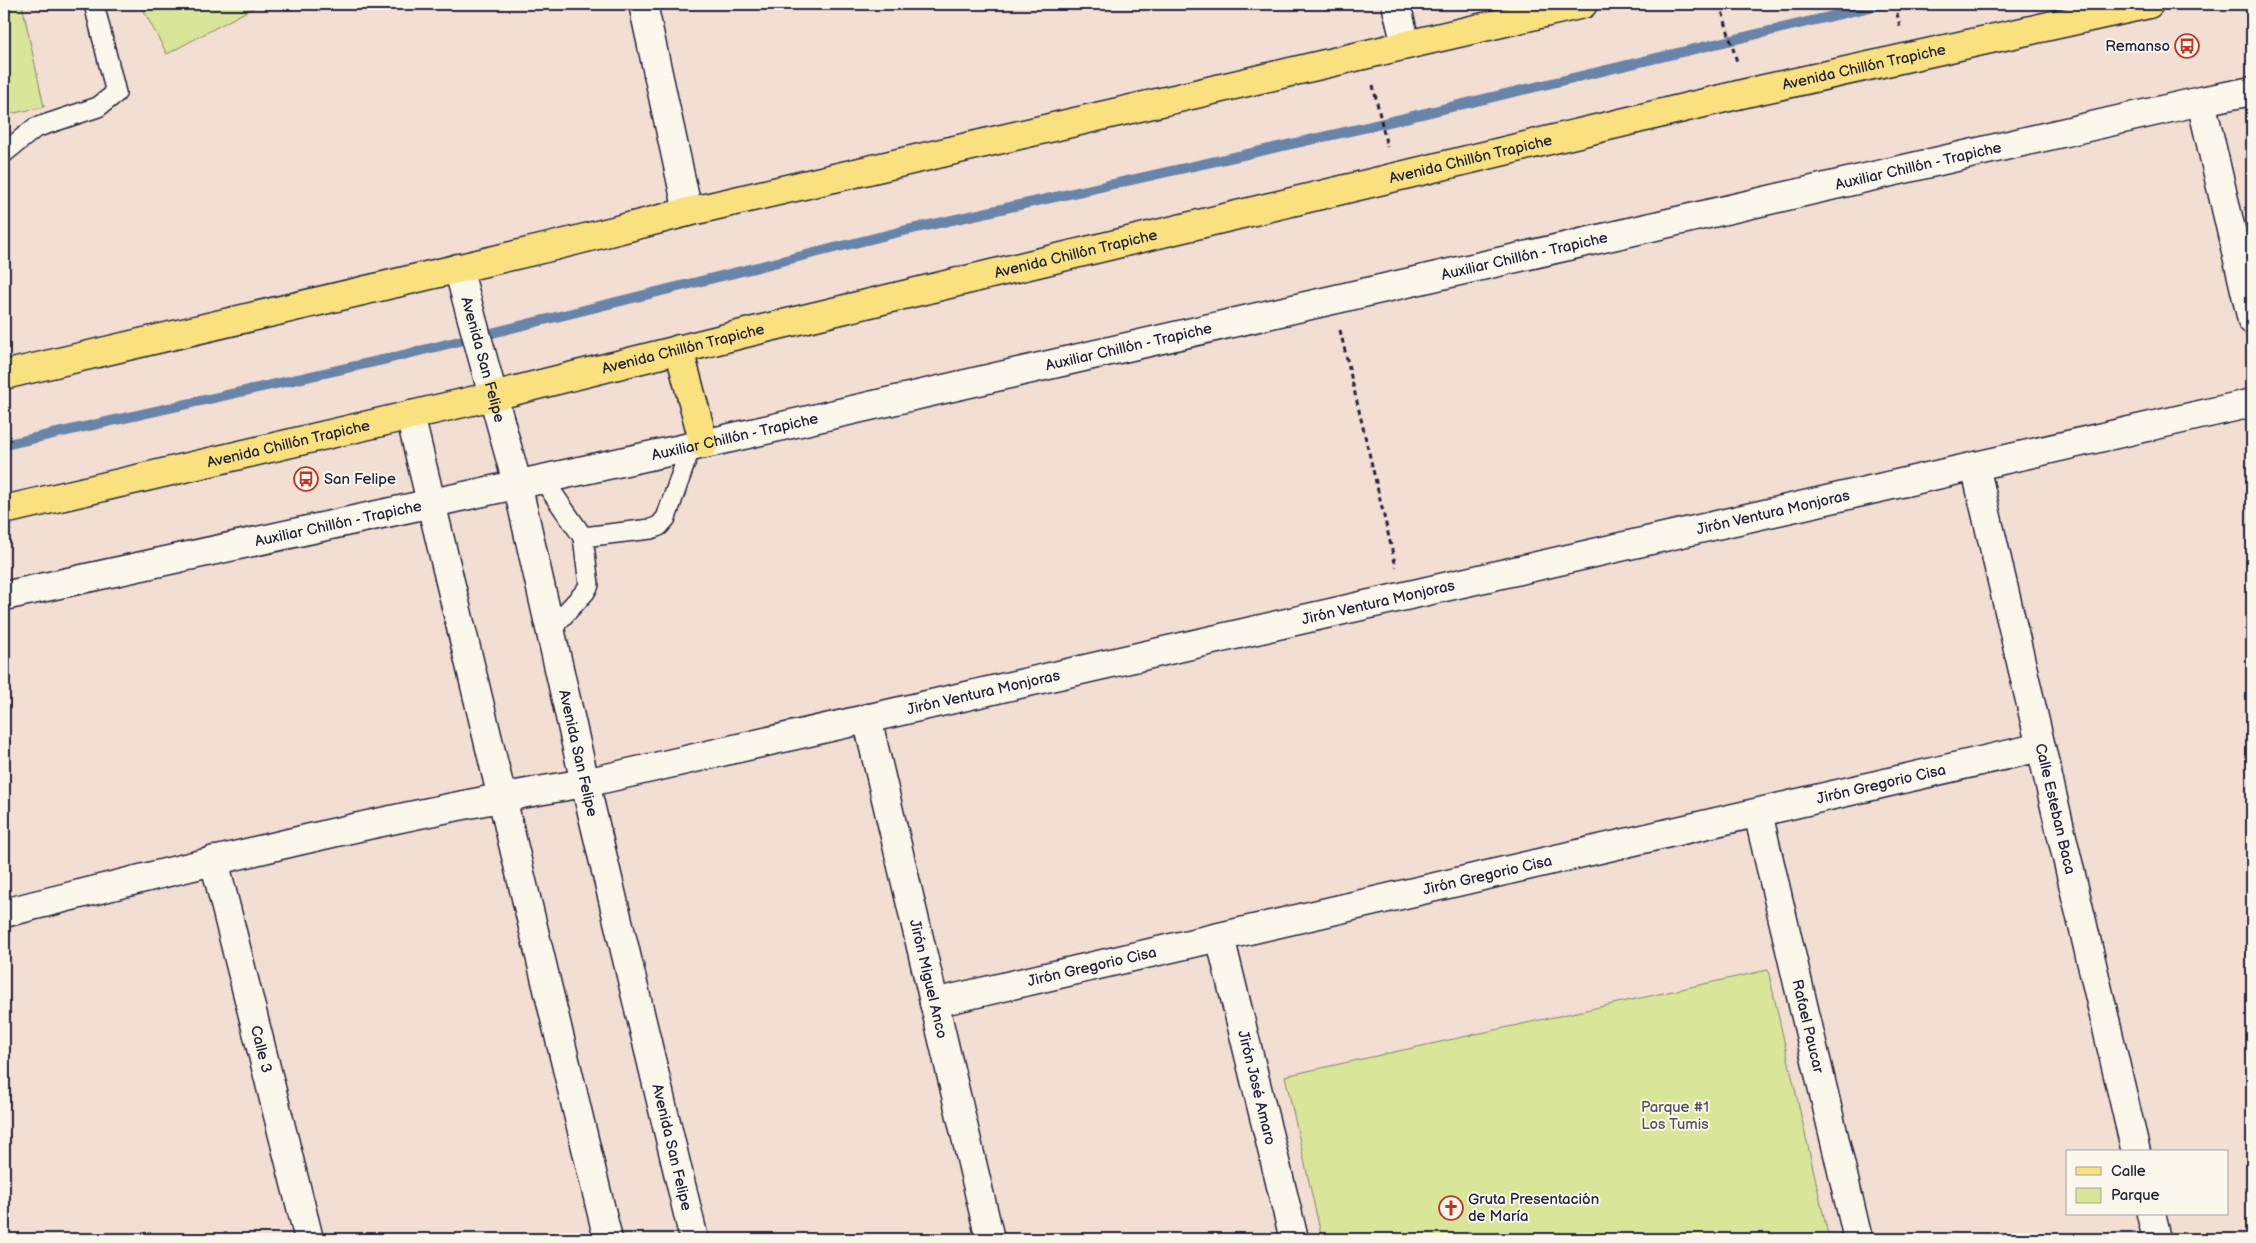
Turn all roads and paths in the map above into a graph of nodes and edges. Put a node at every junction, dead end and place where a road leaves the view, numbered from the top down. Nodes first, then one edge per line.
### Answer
1 (94, 4) edge
2 (643, 4) edge
3 (1396, 4) edge
4 (1583, 4) edge
5 (1720, 4) edge
6 (2149, 4) edge
7 (1406, 45) junction
8 (1367, 54) junction
9 (2252, 91) edge
10 (1746, 93) junction
11 (2201, 100) junction
12 (4, 153) edge
13 (1394, 177) junction
14 (688, 212) junction
15 (458, 268) junction
16 (1333, 300) junction
17 (2252, 320) edge
18 (679, 349) junction
19 (4, 375) edge
20 (493, 396) junction
21 (2252, 403) edge
22 (410, 415) junction
23 (697, 445) junction
24 (1975, 466) junction
25 (529, 481) junction
26 (433, 503) junction
27 (4, 510) edge
28 (583, 537) junction
29 (4, 596) edge
30 (1403, 597) junction
31 (550, 630) junction
32 (867, 718) junction
33 (2041, 747) junction
34 (585, 783) junction
35 (501, 796) junction
36 (1758, 813) junction
37 (214, 860) junction
38 (4, 914) edge
39 (1220, 937) junction
40 (934, 1003) junction
41 (2136, 1150) edge
42 (2151, 1216) edge
43 (309, 1239) edge
44 (608, 1239) edge
45 (694, 1239) edge
46 (990, 1239) edge
47 (1294, 1239) edge
48 (1858, 1239) edge
49 (2157, 1239) edge

1 - 12 lane
2 - 14 street
3 - 7 street
4 - 7 main road
5 - 10 path
6 - 10 main road, Avenida Chillón Trapiche
7 - 8 main road
8 - 13 path
8 - 14 main road
9 - 11 street, Auxiliar Chillón - Trapiche
10 - 13 main road, Avenida Chillón Trapiche
11 - 16 street, Auxiliar Chillón - Trapiche
11 - 17 street
13 - 18 main road, Avenida Chillón Trapiche
14 - 15 main road
15 - 19 main road
15 - 20 street, Avenida San Felipe
16 - 23 street, Auxiliar Chillón - Trapiche
16 - 30 path
18 - 20 main road, Avenida Chillón Trapiche
18 - 23 main road
20 - 22 main road, Avenida Chillón Trapiche
20 - 25 street, Avenida San Felipe
21 - 24 street, Jirón Ventura Monjoras
22 - 26 street
22 - 27 main road, Avenida Chillón Trapiche
23 - 25 street, Auxiliar Chillón - Trapiche
23 - 28 lane
24 - 30 street, Jirón Ventura Monjoras
24 - 33 street, Calle Esteban Baca
25 - 26 street, Auxiliar Chillón - Trapiche
25 - 28 lane
25 - 31 street, Avenida San Felipe
26 - 29 street, Auxiliar Chillón - Trapiche
26 - 35 street
28 - 31 lane
30 - 32 street, Jirón Ventura Monjoras
31 - 34 street, Avenida San Felipe
32 - 34 street, Jirón Ventura Monjoras
32 - 40 street, Jirón Miguel Anco
33 - 36 street, Jirón Gregorio Cisa
33 - 41 street, Calle Esteban Baca
34 - 35 street, Jirón Ventura Monjoras
34 - 45 street, Avenida San Felipe
35 - 37 street, Jirón Ventura Monjoras
35 - 44 street
36 - 39 street, Jirón Gregorio Cisa
36 - 48 street, Rafael Paucar
37 - 38 street, Jirón Ventura Monjoras
37 - 43 street, Calle 3
39 - 40 street, Jirón Gregorio Cisa
39 - 47 street, Jirón José Amaro
40 - 46 street, Jirón Miguel Anco
42 - 49 street

